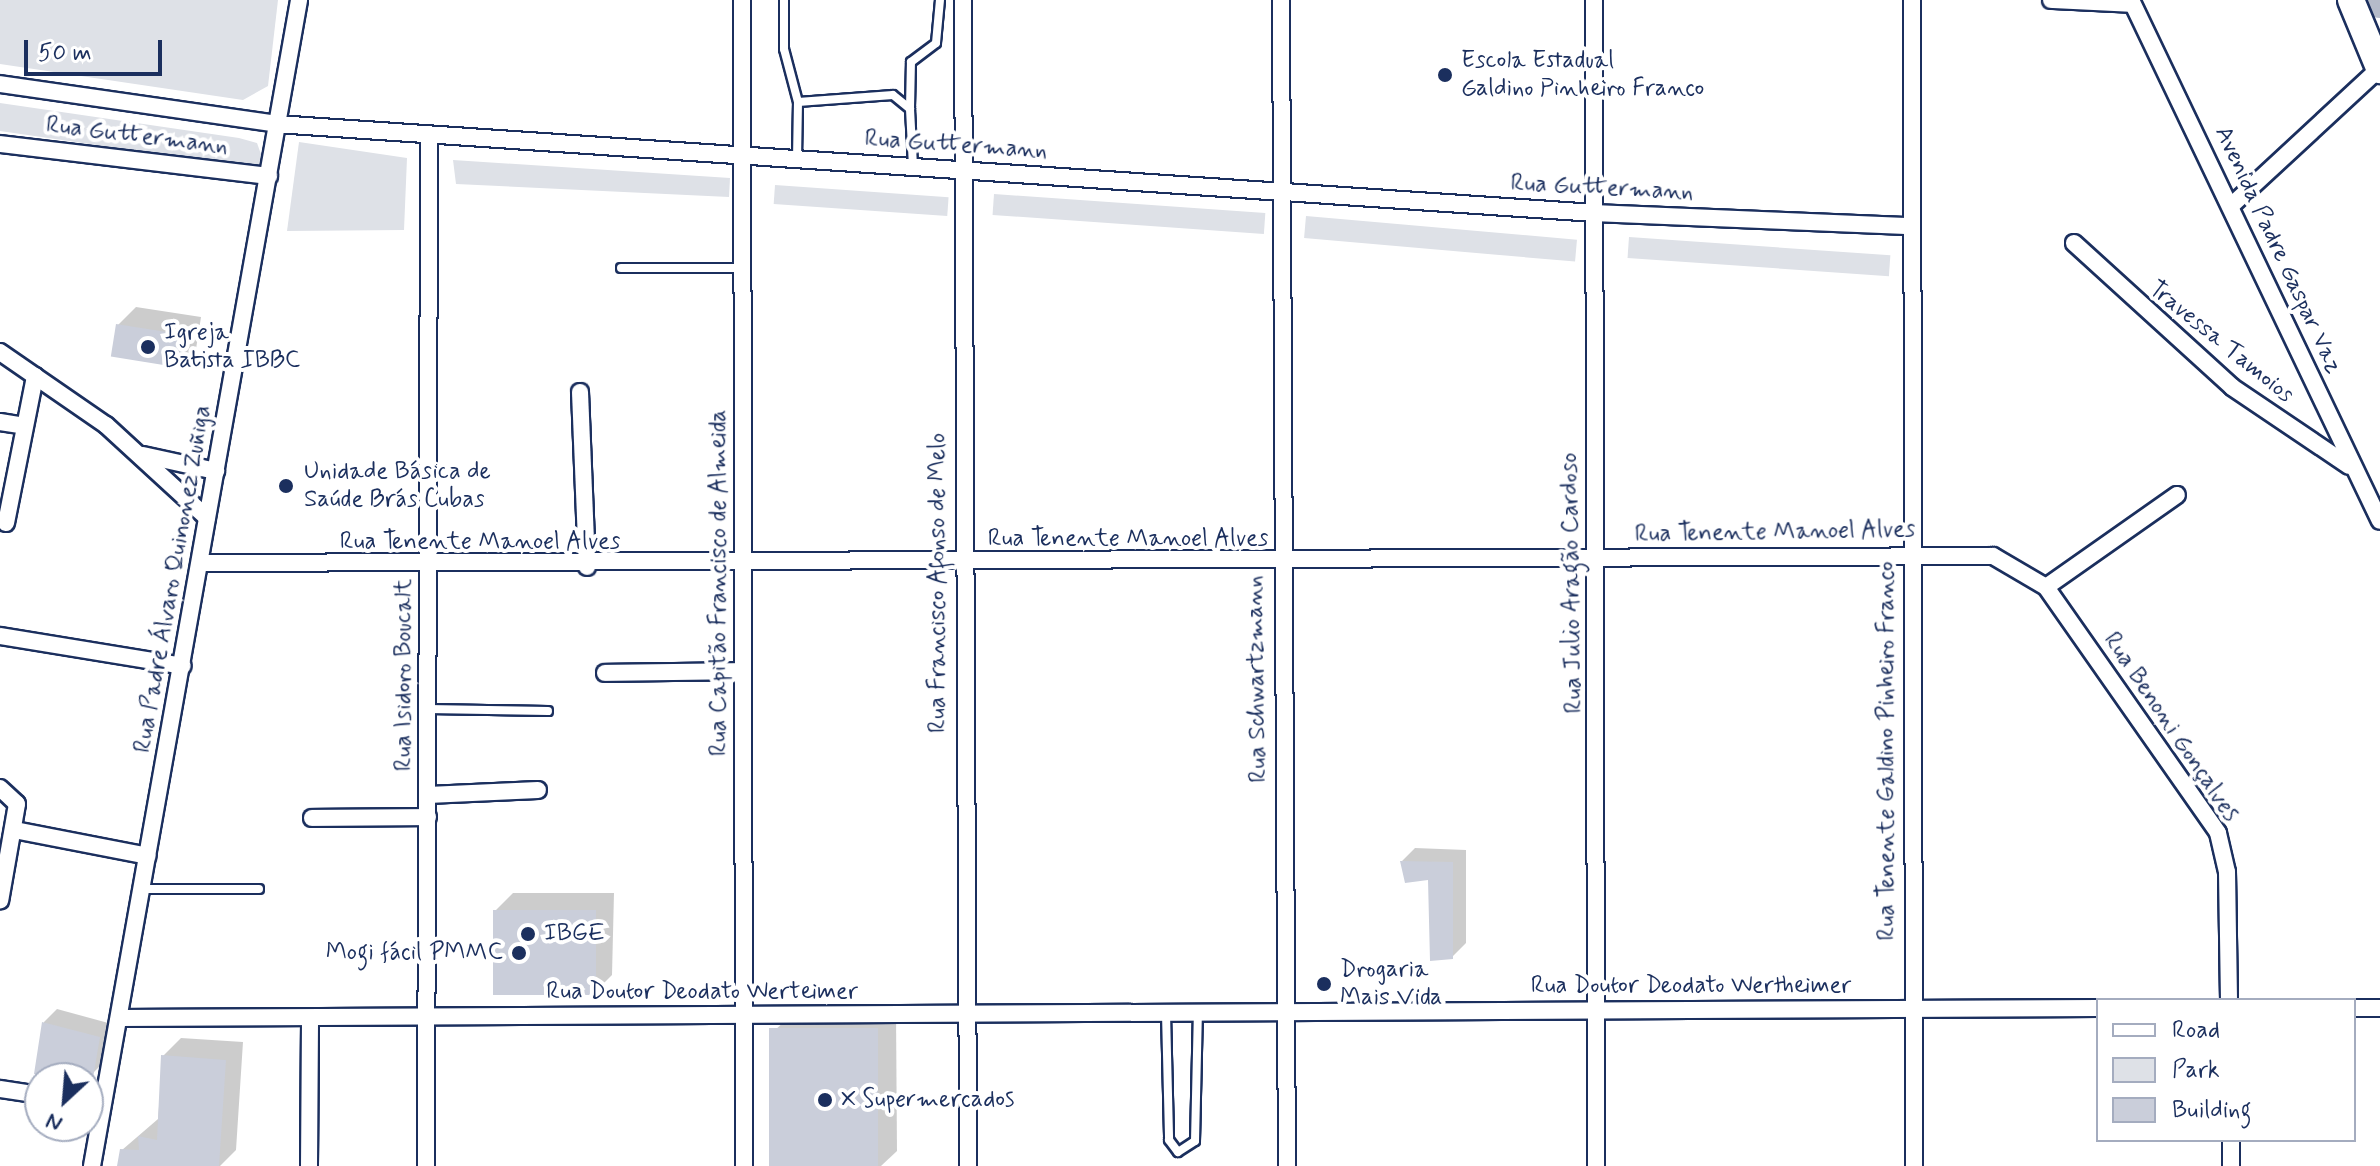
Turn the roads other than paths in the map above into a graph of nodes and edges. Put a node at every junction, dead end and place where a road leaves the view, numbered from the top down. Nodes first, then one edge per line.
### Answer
1 (299, 0) edge
2 (742, 0) edge
3 (784, 0) edge
4 (940, 0) edge
5 (963, 0) edge
6 (1281, 0) edge
7 (1594, 0) edge
8 (1912, 0) edge
9 (2051, 0) edge
10 (2351, 0) edge
11 (2132, 2) edge
12 (2380, 69) edge
13 (0, 84) edge
14 (798, 102) junction
15 (910, 109) junction
16 (276, 124) junction
17 (429, 136) junction
18 (0, 144) edge
19 (743, 155) junction
20 (797, 159) junction
21 (913, 166) junction
22 (964, 170) junction
23 (269, 176) junction
24 (1281, 189) junction
25 (2233, 204) junction
26 (1595, 213) junction
27 (1910, 226) junction
28 (2074, 243) dead end
29 (621, 268) dead end
30 (744, 268) junction
31 (0, 352) edge
32 (35, 376) junction
33 (580, 392) dead end
34 (0, 422) edge
35 (25, 426) junction
36 (142, 455) junction
37 (2349, 466) junction
38 (216, 471) junction
39 (2177, 495) dead end
40 (207, 518) junction
41 (2380, 521) edge
42 (6, 523) dead end
43 (1910, 554) junction
44 (1595, 559) junction
45 (200, 563) junction
46 (1280, 563) junction
47 (960, 564) junction
48 (428, 566) junction
49 (744, 566) junction
50 (587, 567) junction
51 (2046, 587) junction
52 (0, 636) edge
53 (183, 666) junction
54 (742, 671) junction
55 (605, 673) dead end
56 (427, 709) junction
57 (548, 711) dead end
58 (0, 788) edge
59 (538, 790) dead end
60 (428, 795) junction
61 (428, 817) junction
62 (312, 818) dead end
63 (14, 830) junction
64 (148, 856) junction
65 (142, 889) junction
66 (259, 889) dead end
67 (0, 901) edge
68 (2229, 998) edge
69 (2096, 1008) edge
70 (2356, 1008) edge
71 (2380, 1008) edge
72 (1913, 1009) junction
73 (1285, 1011) junction
74 (1597, 1011) junction
75 (1198, 1012) junction
76 (1166, 1013) junction
77 (966, 1014) junction
78 (424, 1017) junction
79 (744, 1017) junction
80 (119, 1018) junction
81 (310, 1018) junction
82 (104, 1073) edge
83 (0, 1089) edge
84 (24, 1093) edge
85 (94, 1142) edge
86 (2231, 1142) edge
87 (92, 1166) edge
88 (309, 1166) edge
89 (426, 1166) edge
90 (744, 1166) edge
91 (968, 1166) edge
92 (1287, 1166) edge
93 (1596, 1166) edge
94 (1914, 1166) edge
95 (2231, 1166) edge

1 - 16 street, Rua Padre Álvaro Quinonez Zuñiga
2 - 19 street, Rua Capitão Francisco de Almeida
3 - 14 lane
4 - 15 lane
5 - 22 street, Rua Francisco Afonso de Melo
6 - 24 street, Rua Schwartzmann
7 - 26 street, Rua Julio Aragão Cardoso
8 - 27 street, Rua Tenente Galdino Pinheiro Franco
9 - 11 street
10 - 12 main road
11 - 25 street, Avenida Padre Gaspar Vaz
12 - 25 street
13 - 16 street, Rua Guttermann
14 - 15 lane
14 - 20 lane
15 - 21 lane
16 - 17 street, Rua Guttermann
16 - 23 street, Rua Padre Álvaro Quinonez Zuñiga
17 - 19 street, Rua Guttermann
17 - 48 street, Rua Isidoro Boucalt
18 - 23 street, Rua Guttermann
19 - 20 street, Rua Guttermann
19 - 30 street, Rua Capitão Francisco de Almeida
20 - 21 street, Rua Guttermann
21 - 22 street, Rua Guttermann
22 - 24 street, Rua Guttermann
22 - 47 street, Rua Francisco Afonso de Melo
23 - 38 street, Rua Padre Álvaro Quinonez Zuñiga
24 - 26 street, Rua Guttermann
24 - 46 street, Rua Schwartzmann
25 - 37 street, Avenida Padre Gaspar Vaz
26 - 27 street, Rua Guttermann
26 - 44 street, Rua Julio Aragão Cardoso
27 - 43 street, Rua Tenente Galdino Pinheiro Franco
28 - 37 street, Travessa Tamoios
29 - 30 lane
30 - 49 street, Rua Capitão Francisco de Almeida
31 - 32 street
32 - 35 street
32 - 36 street
33 - 50 street
34 - 35 street
35 - 42 street
36 - 38 street
36 - 40 street
37 - 41 street, Avenida Padre Gaspar Vaz
38 - 40 street, Rua Padre Álvaro Quinonez Zuñiga
39 - 51 street
40 - 45 street, Rua Padre Álvaro Quinonez Zuñiga
43 - 44 street, Rua Tenente Manoel Alves
43 - 51 street, Rua Tenente Manoel Alves
43 - 72 street, Rua Tenente Galdino Pinheiro Franco
44 - 46 street, Rua Tenente Manoel Alves
44 - 74 street, Rua Julio Aragão Cardoso
45 - 48 street, Rua Tenente Manoel Alves
45 - 53 street, Rua Padre Álvaro Quinonez Zuñiga
46 - 47 street, Rua Tenente Manoel Alves
46 - 73 street, Rua Schwartzmann
47 - 49 street, Rua Tenente Manoel Alves
47 - 77 street, Rua Francisco Afonso de Melo
48 - 50 street, Rua Tenente Manoel Alves
48 - 56 street, Rua Isidoro Boucalt
49 - 50 street, Rua Tenente Manoel Alves
49 - 54 street, Rua Capitão Francisco de Almeida
51 - 68 street, Rua Benoni Gonçalves
52 - 53 street
53 - 64 street, Rua Padre Álvaro Quinonez Zuñiga
54 - 55 street
54 - 79 street, Rua Capitão Francisco de Almeida
56 - 57 lane
56 - 60 street, Rua Isidoro Boucalt
58 - 63 street
59 - 60 street
60 - 61 street, Rua Isidoro Boucalt
61 - 62 street
61 - 78 street, Rua Isidoro Boucalt
63 - 64 street
63 - 67 street
64 - 65 street, Rua Padre Álvaro Quinonez Zuñiga
65 - 66 lane
65 - 80 street, Rua Padre Álvaro Quinonez Zuñiga
69 - 72 street, Rua Doutor Deodato Wertheimer
70 - 71 street
72 - 74 street, Rua Doutor Deodato Wertheimer
72 - 94 street, Rua Tenente Galdino Pinheiro Franco
73 - 74 street, Rua Doutor Deodato Wertheimer
73 - 75 street, Rua Doutor Deodato Werteimer
73 - 92 street, Rua Schwartzmann
74 - 93 street, Rua Julio Aragão Cardoso
75 - 76 street, Rua Doutor Deodato Werteimer
75 - 76 lane
76 - 77 street, Rua Doutor Deodato Werteimer
77 - 79 street, Rua Doutor Deodato Werteimer
77 - 91 street, Rua Francisco Afonso de Melo
78 - 79 street, Rua Doutor Deodato Werteimer
78 - 81 street, Rua Doutor Deodato Werteimer
78 - 89 street, Rua Isidoro Boucalt
79 - 90 street, Rua Capitão Francisco de Almeida
80 - 81 street, Rua Doutor Deodato Werteimer
80 - 82 street, Rua Padre Álvaro Quinonez Zuñiga
81 - 88 street
83 - 84 street
85 - 87 street, Rua Padre Álvaro Quinonez Zuñiga
86 - 95 street

